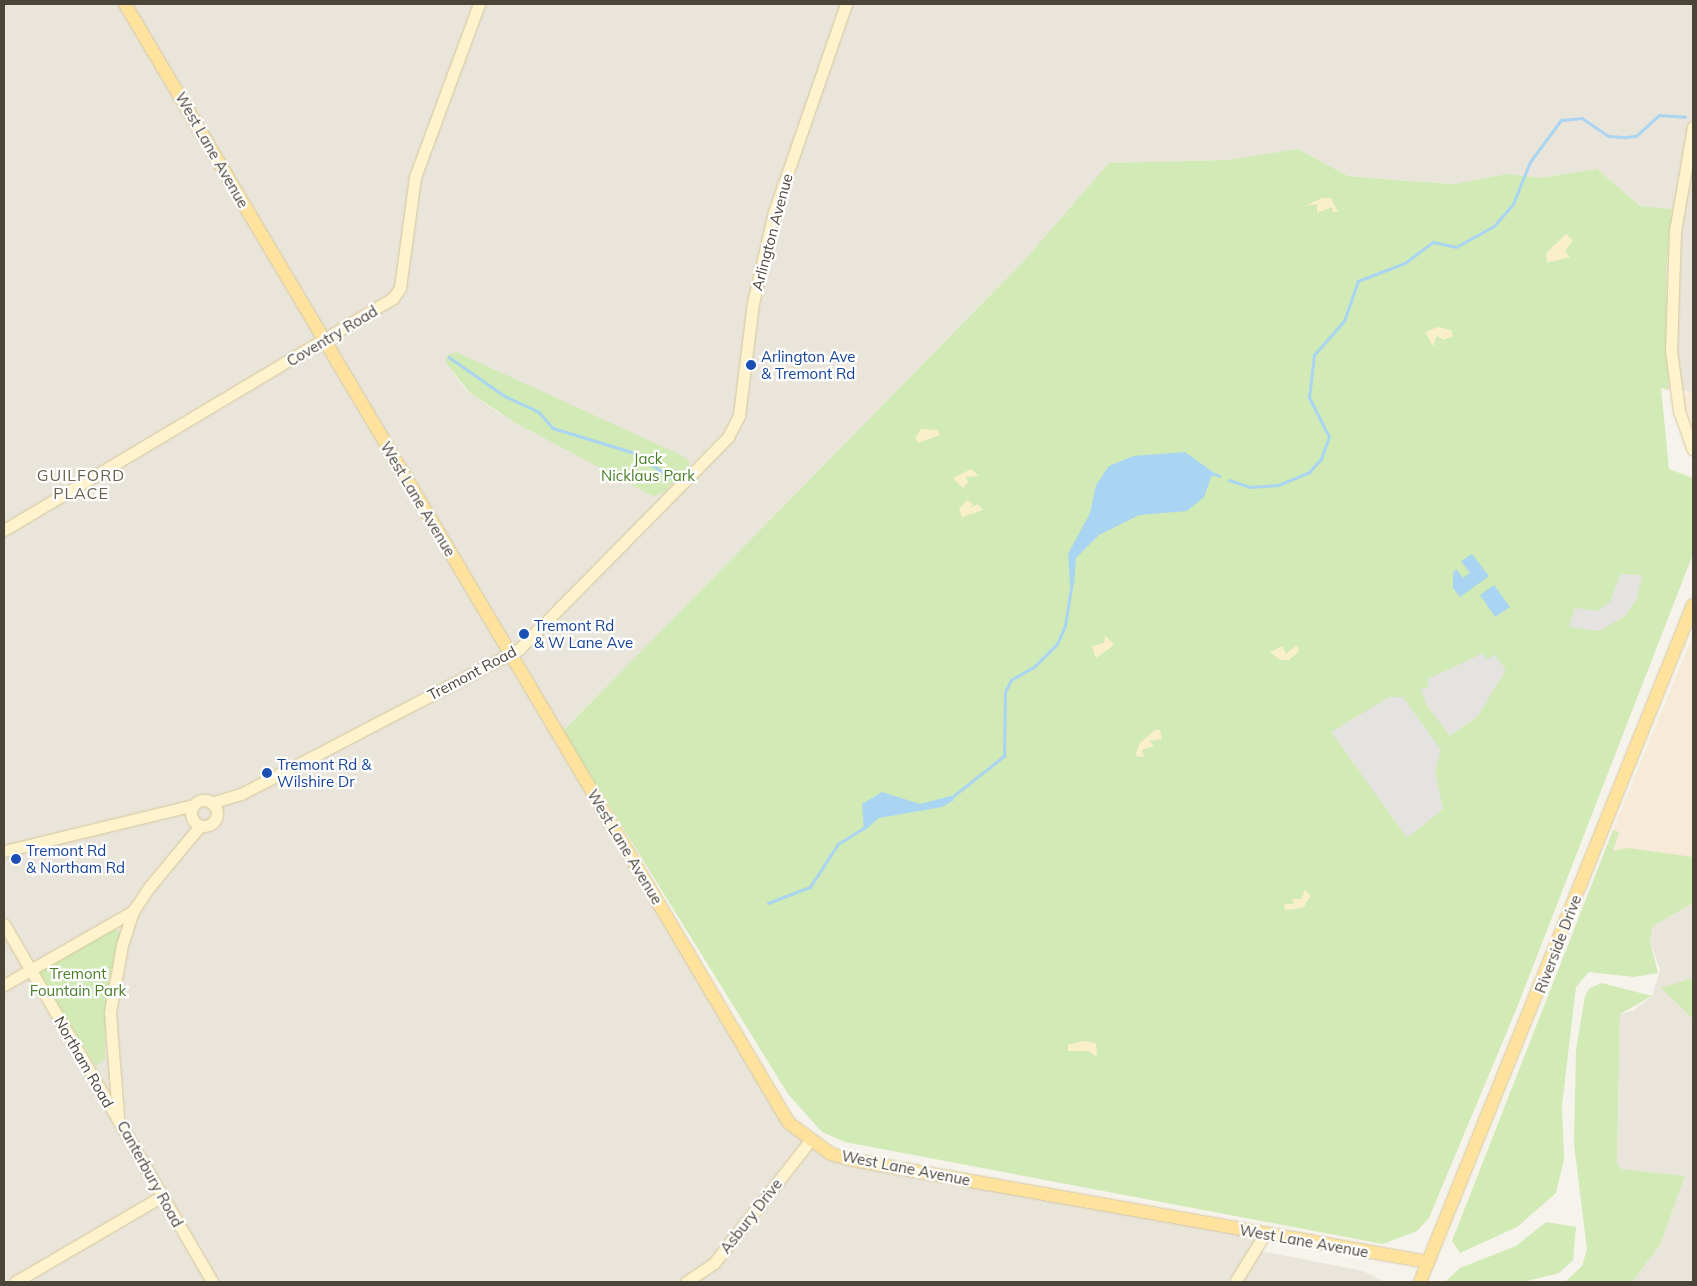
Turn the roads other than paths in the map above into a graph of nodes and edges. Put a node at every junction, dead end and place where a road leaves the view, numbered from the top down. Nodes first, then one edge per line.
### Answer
1 (125, 4) edge
2 (479, 4) edge
3 (846, 4) edge
4 (1693, 127) edge
5 (324, 340) junction
6 (728, 437) joint
7 (1693, 450) edge
8 (4, 530) edge
9 (1693, 604) edge
10 (510, 654) junction
11 (240, 794) junction
12 (211, 803) junction
13 (216, 815) junction
14 (194, 816) junction
15 (4, 851) edge
16 (134, 911) junction
17 (4, 924) edge
18 (30, 970) junction
19 (4, 986) edge
20 (119, 1122) junction
21 (809, 1142) junction
22 (162, 1196) junction
23 (1264, 1234) junction
24 (1428, 1262) junction
25 (15, 1282) edge
26 (212, 1282) edge
27 (686, 1282) edge
28 (1235, 1282) edge
29 (1420, 1282) edge

1 - 5 main road, West Lane Avenue
2 - 5 street, Coventry Road
3 - 6 street, Arlington Avenue
4 - 7 street
5 - 8 street, Coventry Road
5 - 10 main road, West Lane Avenue
6 - 10 street, Tremont Road
9 - 24 main road, Riverside Drive
10 - 11 street, Tremont Road
10 - 21 main road, West Lane Avenue
11 - 12 street
11 - 13 street
12 - 13 street
12 - 14 street
13 - 14 street
14 - 15 street
14 - 16 street
16 - 18 street
16 - 20 street, Canterbury Road
17 - 18 street, Northam Road
18 - 19 street
18 - 20 street, Northam Road
20 - 22 street, Canterbury Road
21 - 23 main road, West Lane Avenue
21 - 27 street, Asbury Drive
22 - 25 street
22 - 26 street, Canterbury Road
23 - 24 main road, West Lane Avenue
23 - 28 street
24 - 29 main road, Riverside Drive

